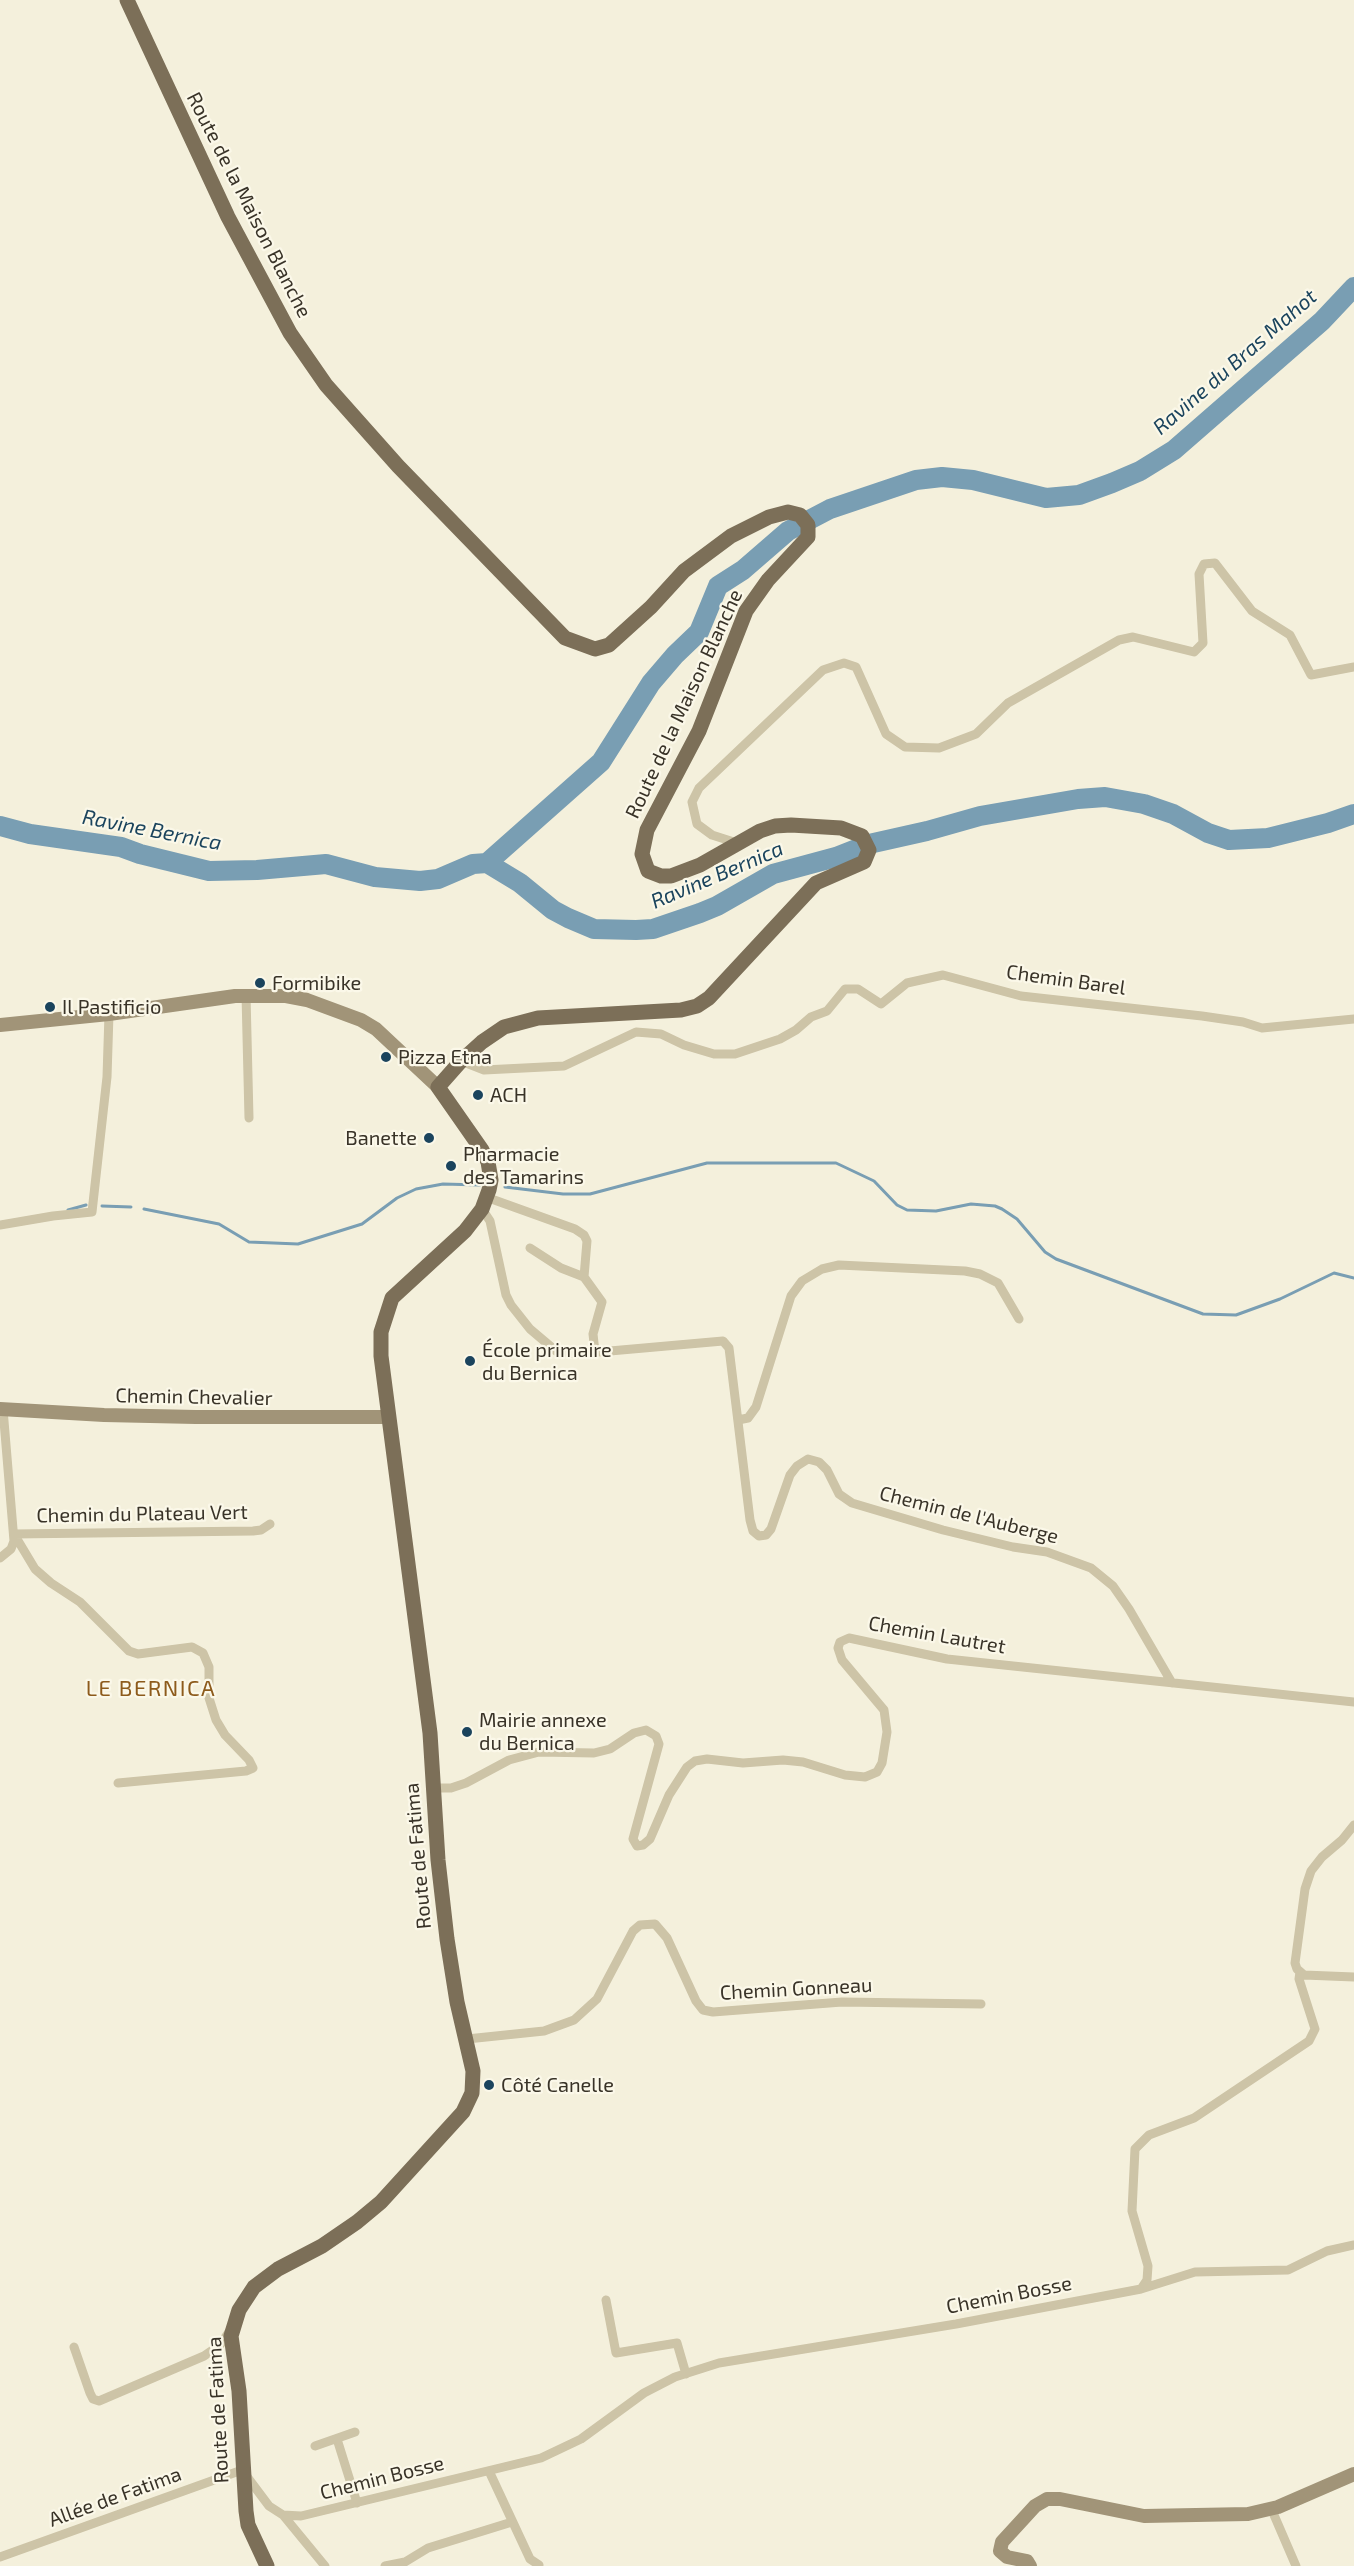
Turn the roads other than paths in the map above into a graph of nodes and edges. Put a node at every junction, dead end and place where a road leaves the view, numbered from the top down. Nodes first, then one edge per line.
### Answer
1 (127, 0) edge
2 (1354, 667) edge
3 (737, 843) junction
4 (246, 995) junction
5 (109, 1014) junction
6 (1354, 1019) edge
7 (0, 1025) edge
8 (460, 1061) junction
9 (438, 1087) junction
10 (249, 1118) dead end
11 (484, 1203) junction
12 (0, 1225) edge
13 (530, 1248) dead end
14 (584, 1276) junction
15 (1019, 1319) dead end
16 (595, 1352) junction
17 (2, 1409) edge
18 (388, 1417) junction
19 (738, 1420) junction
20 (270, 1524) dead end
21 (14, 1534) junction
22 (0, 1558) edge
23 (1172, 1683) junction
24 (1354, 1702) edge
25 (118, 1784) dead end
26 (433, 1788) junction
27 (1354, 1825) edge
28 (1299, 1972) junction
29 (1354, 1977) edge
30 (981, 2004) dead end
31 (467, 2039) junction
32 (1354, 2245) edge
33 (1141, 2289) junction
34 (606, 2300) dead end
35 (234, 2325) junction
36 (74, 2347) dead end
37 (686, 2374) junction
38 (356, 2432) dead end
39 (337, 2439) junction
40 (315, 2446) dead end
41 (242, 2470) junction
42 (489, 2471) junction
43 (1354, 2474) edge
44 (357, 2503) junction
45 (1271, 2508) junction
46 (283, 2515) junction
47 (512, 2522) junction
48 (0, 2557) edge
49 (539, 2565) edge
50 (267, 2566) edge
51 (325, 2566) edge
52 (386, 2566) edge
53 (1030, 2566) edge
54 (1296, 2566) edge

1 - 3 main road, Route de la Maison Blanche
2 - 3 street
3 - 8 main road, Route de la Maison Blanche
4 - 5 street
4 - 9 street
4 - 10 street
5 - 7 street
5 - 12 street
6 - 8 street, Chemin Barel
8 - 9 main road, Route de la Maison Blanche
9 - 11 main road
11 - 14 street
11 - 16 street, Chemin de l'Auberge
11 - 18 main road, Route de Fatima
13 - 14 street
14 - 16 street
15 - 19 street
16 - 19 street, Chemin de l'Auberge
17 - 18 street, Chemin Chevalier
17 - 21 street, Chemin du Plateau Vert
18 - 26 main road, Route de Fatima
19 - 23 street, Chemin de l'Auberge
20 - 21 street, Chemin du Plateau Vert
21 - 22 street, Chemin du Plateau Vert
21 - 25 street, Chemin du Plateau Vert
23 - 24 street, Chemin Lautret
23 - 26 street, Chemin Lautret
26 - 31 main road, Route de Fatima
27 - 28 street
28 - 29 street
28 - 33 street
30 - 31 street, Chemin Gonneau
31 - 35 main road, Route de Fatima
32 - 33 street, Chemin Bosse
33 - 37 street, Chemin Bosse
34 - 37 street
35 - 36 street
35 - 41 main road, Route de Fatima
37 - 42 street, Chemin Bosse
38 - 39 street
39 - 40 street
39 - 44 street
41 - 46 street
41 - 48 street, Allée de Fatima
41 - 50 main road, Route de Fatima
42 - 44 street, Chemin Bosse
42 - 47 street
43 - 45 street
44 - 46 street, Chemin Bosse
45 - 53 street
45 - 54 street
46 - 51 street
47 - 49 street
47 - 52 street

